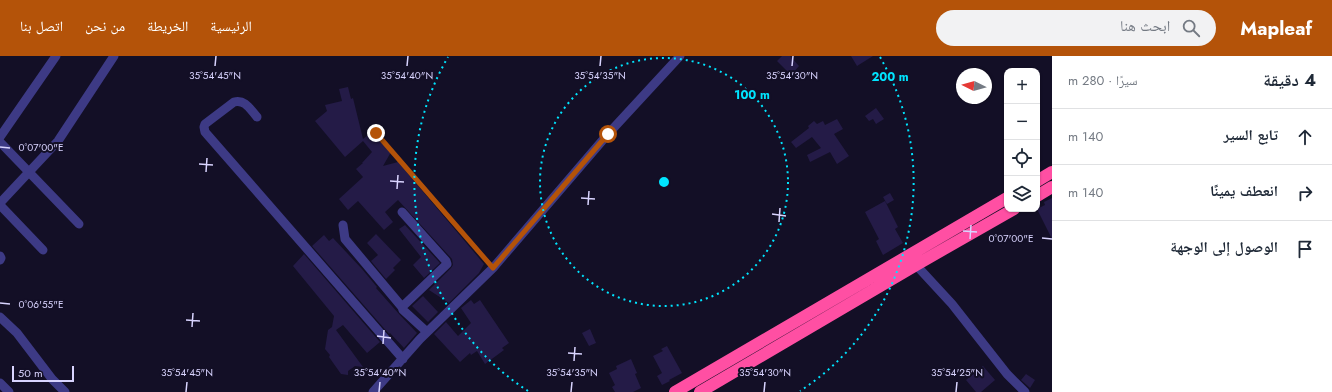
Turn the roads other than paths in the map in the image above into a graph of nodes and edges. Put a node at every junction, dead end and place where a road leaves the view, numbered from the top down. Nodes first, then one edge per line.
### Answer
1 (114, 56) edge
2 (680, 56) edge
3 (51, 58) edge
4 (256, 117) dead end
5 (0, 137) edge
6 (0, 142) edge
7 (29, 172) junction
8 (1052, 172) edge
9 (1040, 179) edge
10 (1052, 187) edge
11 (1040, 194) edge
12 (1004, 200) edge
13 (0, 204) edge
14 (402, 212) dead end
15 (1009, 212) edge
16 (79, 224) dead end
17 (343, 225) dead end
18 (43, 250) dead end
19 (0, 256) edge
20 (0, 260) edge
21 (916, 264) junction
22 (402, 307) junction
23 (0, 316) edge
24 (427, 332) junction
25 (403, 359) junction
26 (0, 383) edge
27 (9, 392) edge
28 (65, 392) edge
29 (373, 392) edge
30 (675, 392) edge
31 (700, 392) edge
32 (1026, 392) edge

1 - 7 street
2 - 24 street
3 - 5 street
4 - 25 street
6 - 7 street
7 - 13 street
7 - 16 street
8 - 9 highway
10 - 11 highway
12 - 30 highway
13 - 18 street
14 - 22 street
15 - 21 highway
17 - 22 street
19 - 20 street
21 - 31 highway
21 - 32 street
22 - 24 street
23 - 28 street
24 - 25 street
25 - 29 street
26 - 27 street

